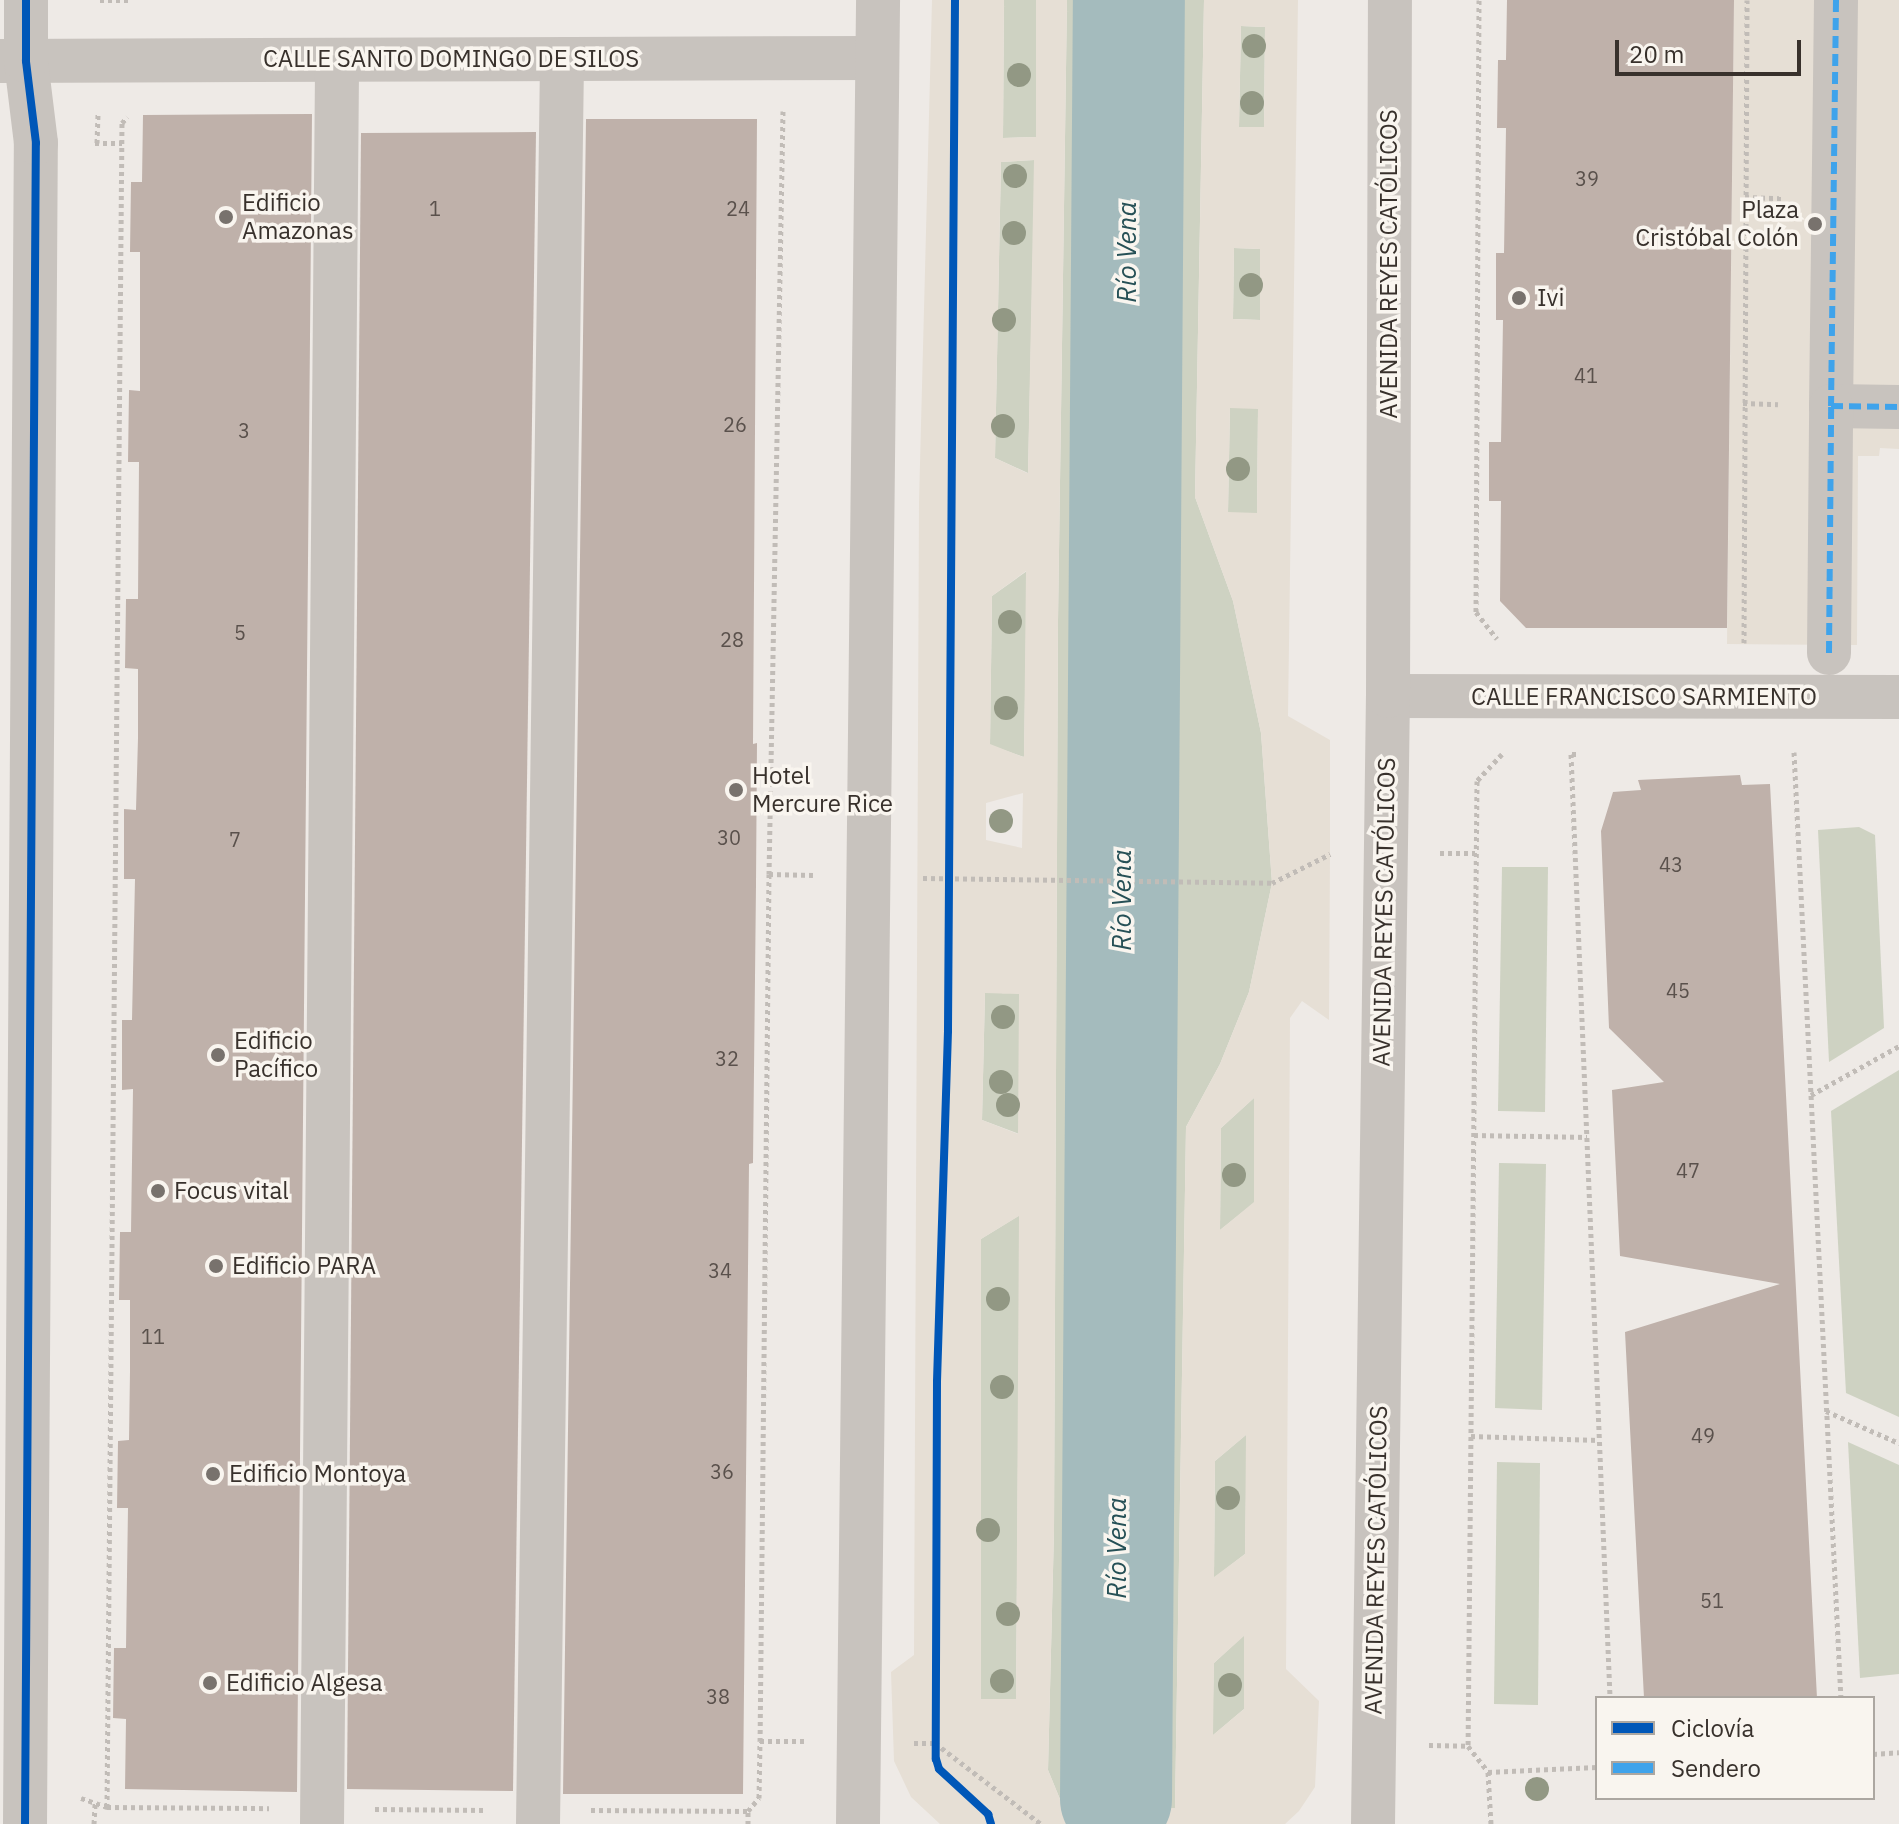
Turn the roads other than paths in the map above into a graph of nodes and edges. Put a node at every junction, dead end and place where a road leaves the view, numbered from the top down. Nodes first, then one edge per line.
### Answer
1 (26, 0) edge
2 (878, 0) edge
3 (1390, 0) edge
4 (1836, 0) edge
5 (877, 58) junction
6 (562, 59) junction
7 (337, 60) junction
8 (13, 61) edge
9 (1831, 406) junction
10 (1899, 407) edge
11 (1829, 653) dead end
12 (1388, 696) junction
13 (1899, 697) edge
14 (25, 1805) edge
15 (322, 1816) edge
16 (538, 1817) edge
17 (858, 1824) edge
18 (1373, 1824) edge

1 - 8 street
2 - 5 street
3 - 12 street, AVENIDA REYES CATÓLICOS
4 - 9 street
5 - 6 street, CALLE SANTO DOMINGO DE SILOS
5 - 17 street
6 - 7 street, CALLE SANTO DOMINGO DE SILOS
6 - 16 street
7 - 8 street, CALLE SANTO DOMINGO DE SILOS
7 - 15 street
8 - 14 street
9 - 10 street
9 - 11 street
12 - 13 street, CALLE FRANCISCO SARMIENTO
12 - 18 street, AVENIDA REYES CATÓLICOS

